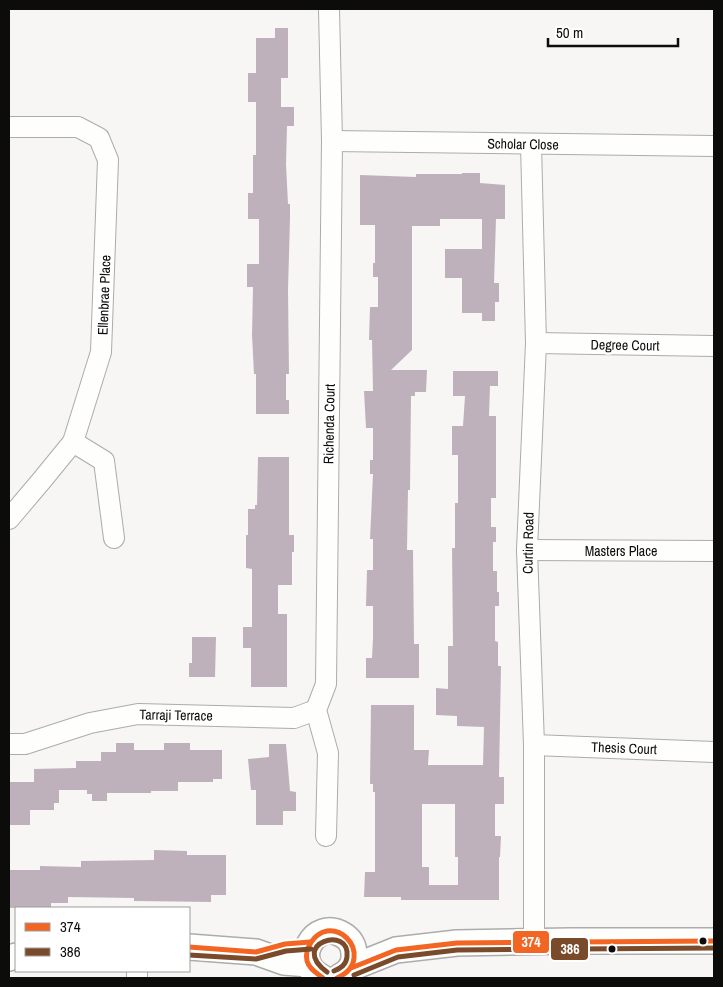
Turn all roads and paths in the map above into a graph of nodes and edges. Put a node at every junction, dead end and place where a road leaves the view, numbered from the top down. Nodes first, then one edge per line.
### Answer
1 (329, 9) edge
2 (9, 127) edge
3 (332, 141) junction
4 (531, 144) junction
5 (714, 146) edge
6 (536, 343) junction
7 (714, 346) edge
8 (73, 442) junction
9 (9, 519) edge
10 (114, 538) dead end
11 (527, 550) junction
12 (714, 551) edge
13 (316, 710) junction
14 (9, 744) edge
15 (534, 745) junction
16 (714, 752) edge
17 (326, 836) dead end
18 (714, 941) edge
19 (351, 942) junction
20 (534, 942) junction
21 (190, 946) edge
22 (396, 950) junction
23 (313, 967) edge
24 (341, 976) edge

1 - 3 street, Richenda Court
2 - 8 street, Ellenbrae Place
3 - 4 street, Scholar Close
3 - 13 street, Richenda Court
4 - 5 street, Scholar Close
4 - 6 street, Curtin Road
6 - 7 street, Degree Court
6 - 11 street, Curtin Road
8 - 9 street, Ellenbrae Place
8 - 10 street
11 - 12 street, Masters Place
11 - 15 street, Curtin Road
13 - 14 street, Tarraji Terrace
13 - 17 street
15 - 16 street, Thesis Court
15 - 20 street, Curtin Road
18 - 20 street
19 - 22 street
19 - 23 street
19 - 24 street
20 - 22 street
21 - 23 street
22 - 24 street

